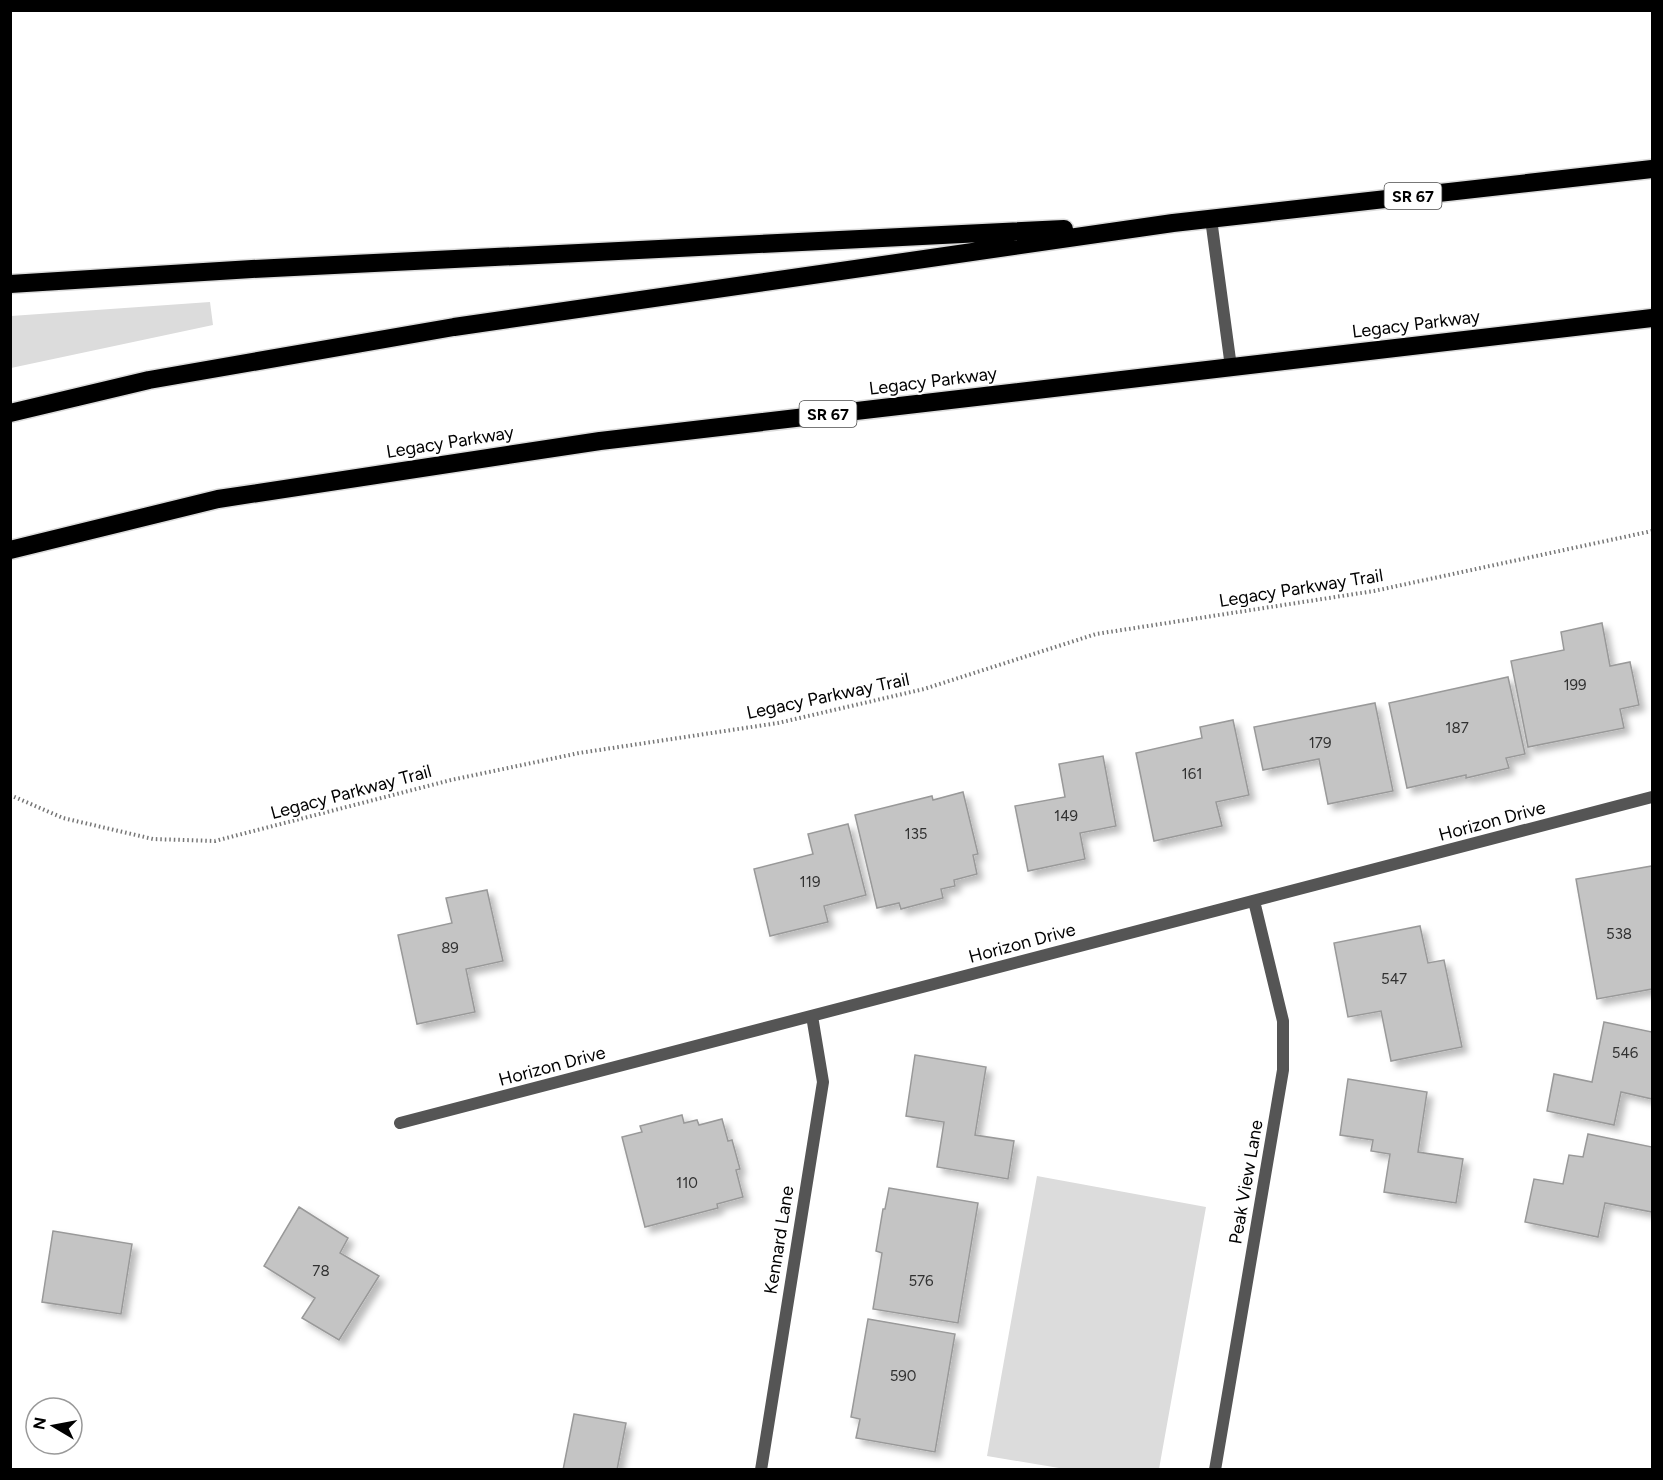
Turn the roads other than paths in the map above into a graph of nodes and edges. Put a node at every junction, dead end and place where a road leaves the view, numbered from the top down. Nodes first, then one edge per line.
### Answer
1 (1653, 169) edge
2 (1211, 219) junction
3 (1173, 223) junction
4 (10, 284) edge
5 (1653, 318) edge
6 (1231, 368) junction
7 (10, 413) edge
8 (10, 550) edge
9 (1653, 797) edge
10 (1254, 901) junction
11 (812, 1017) junction
12 (400, 1124) dead end
13 (761, 1470) edge
14 (1215, 1470) edge

1 - 2 highway, SR 67
2 - 3 highway, SR 67
2 - 6 street
3 - 4 highway
3 - 7 highway
5 - 6 highway, Legacy Parkway / SR 67
6 - 8 highway, Legacy Parkway / SR 67
9 - 10 street, Horizon Drive
10 - 11 street, Horizon Drive
10 - 14 street, Peak View Lane
11 - 12 street, Horizon Drive
11 - 13 street, Kennard Lane

